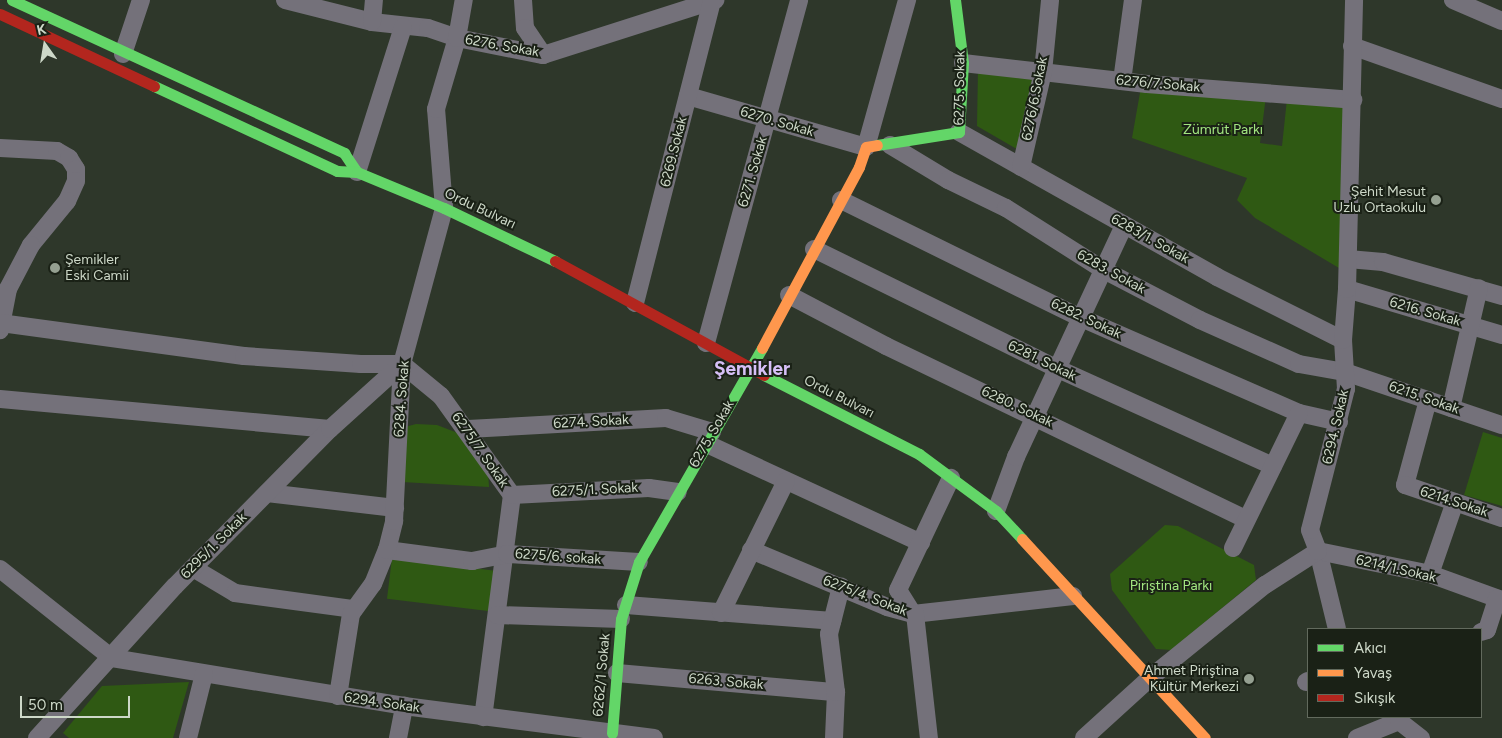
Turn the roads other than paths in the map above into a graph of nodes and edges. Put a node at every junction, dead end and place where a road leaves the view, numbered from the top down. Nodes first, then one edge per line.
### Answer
1 (12, 0) edge
2 (140, 0) edge
3 (285, 0) edge
4 (374, 0) edge
5 (464, 0) edge
6 (522, 0) edge
7 (799, 0) edge
8 (907, 0) edge
9 (954, 0) edge
10 (1050, 0) edge
11 (1133, 0) edge
12 (1354, 0) edge
13 (1452, 0) edge
14 (713, 1) edge
15 (0, 14) edge
16 (1502, 21) edge
17 (372, 22) junction
18 (403, 27) junction
19 (457, 38) junction
20 (1352, 46) junction
21 (123, 54) junction
22 (543, 55) junction
23 (963, 63) junction
24 (1043, 72) junction
25 (1122, 81) junction
26 (688, 96) junction
27 (1353, 100) junction
28 (1502, 100) edge
29 (768, 120) junction
30 (960, 132) junction
31 (890, 145) junction
32 (866, 147) junction
33 (0, 148) edge
34 (1021, 167) junction
35 (357, 172) junction
36 (841, 200) junction
37 (444, 208) junction
38 (1124, 225) junction
39 (814, 249) junction
40 (1348, 259) junction
41 (1102, 269) junction
42 (1479, 288) junction
43 (1347, 289) junction
44 (788, 295) junction
45 (1502, 296) edge
46 (635, 303) junction
47 (1079, 317) junction
48 (0, 323) edge
49 (1469, 325) junction
50 (0, 330) edge
51 (1502, 335) edge
52 (1343, 340) junction
53 (706, 343) junction
54 (402, 364) junction
55 (751, 368) junction
56 (1056, 368) junction
57 (1345, 372) junction
58 (0, 399) edge
59 (1428, 400) junction
60 (1451, 408) junction
61 (1298, 413) junction
62 (1035, 415) junction
63 (1338, 422) junction
64 (1502, 425) edge
65 (330, 429) junction
66 (468, 429) junction
67 (709, 437) junction
68 (1273, 466) junction
69 (951, 478) junction
70 (786, 482) junction
71 (678, 492) junction
72 (267, 493) junction
73 (512, 494) junction
74 (1455, 502) junction
75 (395, 508) junction
76 (996, 511) junction
77 (1502, 518) edge
78 (1245, 519) junction
79 (921, 543) junction
80 (1233, 548) dead end
81 (387, 550) junction
82 (751, 550) junction
83 (1318, 551) junction
84 (506, 554) junction
85 (639, 562) junction
86 (192, 568) junction
87 (0, 569) edge
88 (1430, 574) junction
89 (841, 587) junction
90 (1073, 596) junction
91 (1500, 600) edge
92 (354, 609) junction
93 (624, 612) junction
94 (721, 613) junction
95 (914, 614) junction
96 (498, 616) junction
97 (832, 622) junction
98 (1337, 628) edge
99 (1482, 632) edge
100 (112, 658) junction
101 (204, 674) junction
102 (617, 674) junction
103 (1150, 678) junction
104 (836, 692) junction
105 (338, 696) junction
106 (404, 706) junction
107 (483, 717) junction
108 (612, 733) junction
109 (37, 738) edge
110 (188, 738) edge
111 (398, 738) edge
112 (654, 738) edge
113 (834, 738) edge
114 (929, 738) edge
115 (1086, 738) edge
116 (1205, 738) edge
117 (1357, 738) edge
118 (1421, 738) edge

1 - 21 main road
2 - 21 street
3 - 17 street, 6276. Sokak
4 - 17 street
5 - 19 street, 6284. Sokak
6 - 22 street
7 - 29 street, 6271. Sokak
8 - 32 street
9 - 23 main road, 6275. Sokak
10 - 24 street, 6276/6.Sokak
11 - 25 street
12 - 20 street, 6294. Sokak
13 - 16 street
14 - 22 street, 6276. Sokak
14 - 26 street, 6269.Sokak
15 - 35 main road, Ordu Bulvarı
17 - 18 street, 6276. Sokak
18 - 19 street, 6276. Sokak
18 - 35 street
19 - 22 street, 6276. Sokak
19 - 37 street, 6284. Sokak
20 - 27 street, 6294. Sokak
20 - 28 street
21 - 35 main road
23 - 24 street, 6276/7.Sokak
23 - 30 main road, 6275. Sokak
24 - 25 street, 6276/7.Sokak
24 - 34 street, 6276/6.Sokak
25 - 27 street, 6276/7.Sokak
26 - 29 street, 6270. Sokak
26 - 46 street, 6269.Sokak
27 - 40 street, 6294. Sokak
29 - 32 street, 6270. Sokak
29 - 53 street, 6271. Sokak
30 - 31 main road, 6275. Sokak
30 - 34 street, 6283/1. Sokak
31 - 32 main road, 6275. Sokak
31 - 41 street, 6283. Sokak
32 - 36 main road, 6275. Sokak
33 - 48 street
34 - 38 street, 6283/1. Sokak
35 - 37 main road, Ordu Bulvarı
36 - 39 main road, 6275. Sokak
36 - 47 street, 6282. Sokak
37 - 46 main road, Ordu Bulvarı
37 - 54 street, 6284. Sokak
38 - 41 street
38 - 52 street, 6283/1. Sokak
39 - 44 main road, 6275. Sokak
39 - 56 street, 6281. Sokak
40 - 42 street
40 - 43 street, 6294. Sokak
41 - 47 street
41 - 57 street, 6283. Sokak
42 - 45 street
42 - 49 street
43 - 49 street, 6216. Sokak
43 - 52 street, 6294. Sokak
44 - 55 main road, 6275. Sokak
44 - 62 street, 6280. Sokak
46 - 53 main road, Ordu Bulvarı
47 - 56 street
47 - 61 street, 6282. Sokak
48 - 50 street
48 - 54 street
49 - 51 street, 6216. Sokak
49 - 60 street
52 - 57 street, 6294. Sokak
53 - 55 main road, Ordu Bulvarı
54 - 65 street, 6295/1. Sokak
54 - 66 street, 6275/7. Sokak
54 - 75 street, 6284. Sokak
55 - 67 main road, 6275. Sokak
55 - 69 main road, Ordu Bulvarı
56 - 62 street
56 - 68 street, 6281. Sokak
57 - 59 street, 6215. Sokak
57 - 63 street, 6294. Sokak
58 - 65 street
59 - 60 street, 6215. Sokak
59 - 74 street, 6214.Sokak
60 - 64 street, 6215. Sokak
61 - 63 street, 6282. Sokak
61 - 68 street
62 - 76 street
62 - 78 street, 6280. Sokak
63 - 83 street, 6294. Sokak
65 - 72 street, 6295/1. Sokak
66 - 67 street, 6274. Sokak
66 - 73 street, 6275/7. Sokak
67 - 70 street, 6274. Sokak
67 - 71 main road, 6275. Sokak
68 - 78 street
69 - 76 main road, Ordu Bulvarı
69 - 79 street
70 - 79 street, 6274. Sokak
70 - 82 street
71 - 73 street, 6275/1. Sokak
71 - 85 main road, 6275. Sokak
72 - 75 street
72 - 86 street, 6295/1. Sokak
73 - 84 street, 6275/7. Sokak
74 - 77 street, 6214.Sokak
74 - 88 street
75 - 81 street, 6284. Sokak
76 - 90 main road, Ordu Bulvarı
78 - 80 street
79 - 95 street
81 - 84 street, 6275/6. sokak
81 - 92 street, 6284. Sokak
82 - 89 street, 6275/4. Sokak
82 - 94 street
83 - 88 street, 6214/1.Sokak
83 - 98 street, 6294. Sokak
83 - 103 street
84 - 85 street, 6275/6. sokak
84 - 96 street, 6275/7. Sokak
85 - 93 main road, 6275. Sokak
86 - 92 street
86 - 100 street, 6295/1. Sokak
87 - 100 street
88 - 91 street, 6214/1.Sokak
89 - 95 street, 6275/4. Sokak
89 - 97 street
90 - 95 street, 6275/4. Sokak
90 - 103 main road, Ordu Bulvarı
91 - 99 street
92 - 105 street, 6284. Sokak
93 - 94 street
93 - 96 street
93 - 102 main road, 6262/1 Sokak
94 - 97 street
95 - 114 street
96 - 107 street
97 - 104 street
100 - 101 street, 6294. Sokak
100 - 109 street, 6295/1. Sokak
101 - 105 street, 6294. Sokak
101 - 110 street
102 - 104 street, 6263. Sokak
102 - 108 main road, 6262/1 Sokak
103 - 115 street
103 - 116 main road, Ordu Bulvarı
104 - 113 street
105 - 106 street, 6294. Sokak
106 - 107 street, 6294. Sokak
106 - 111 street
107 - 108 street, 6294. Sokak
108 - 112 street, 6294. Sokak
117 - 118 street

